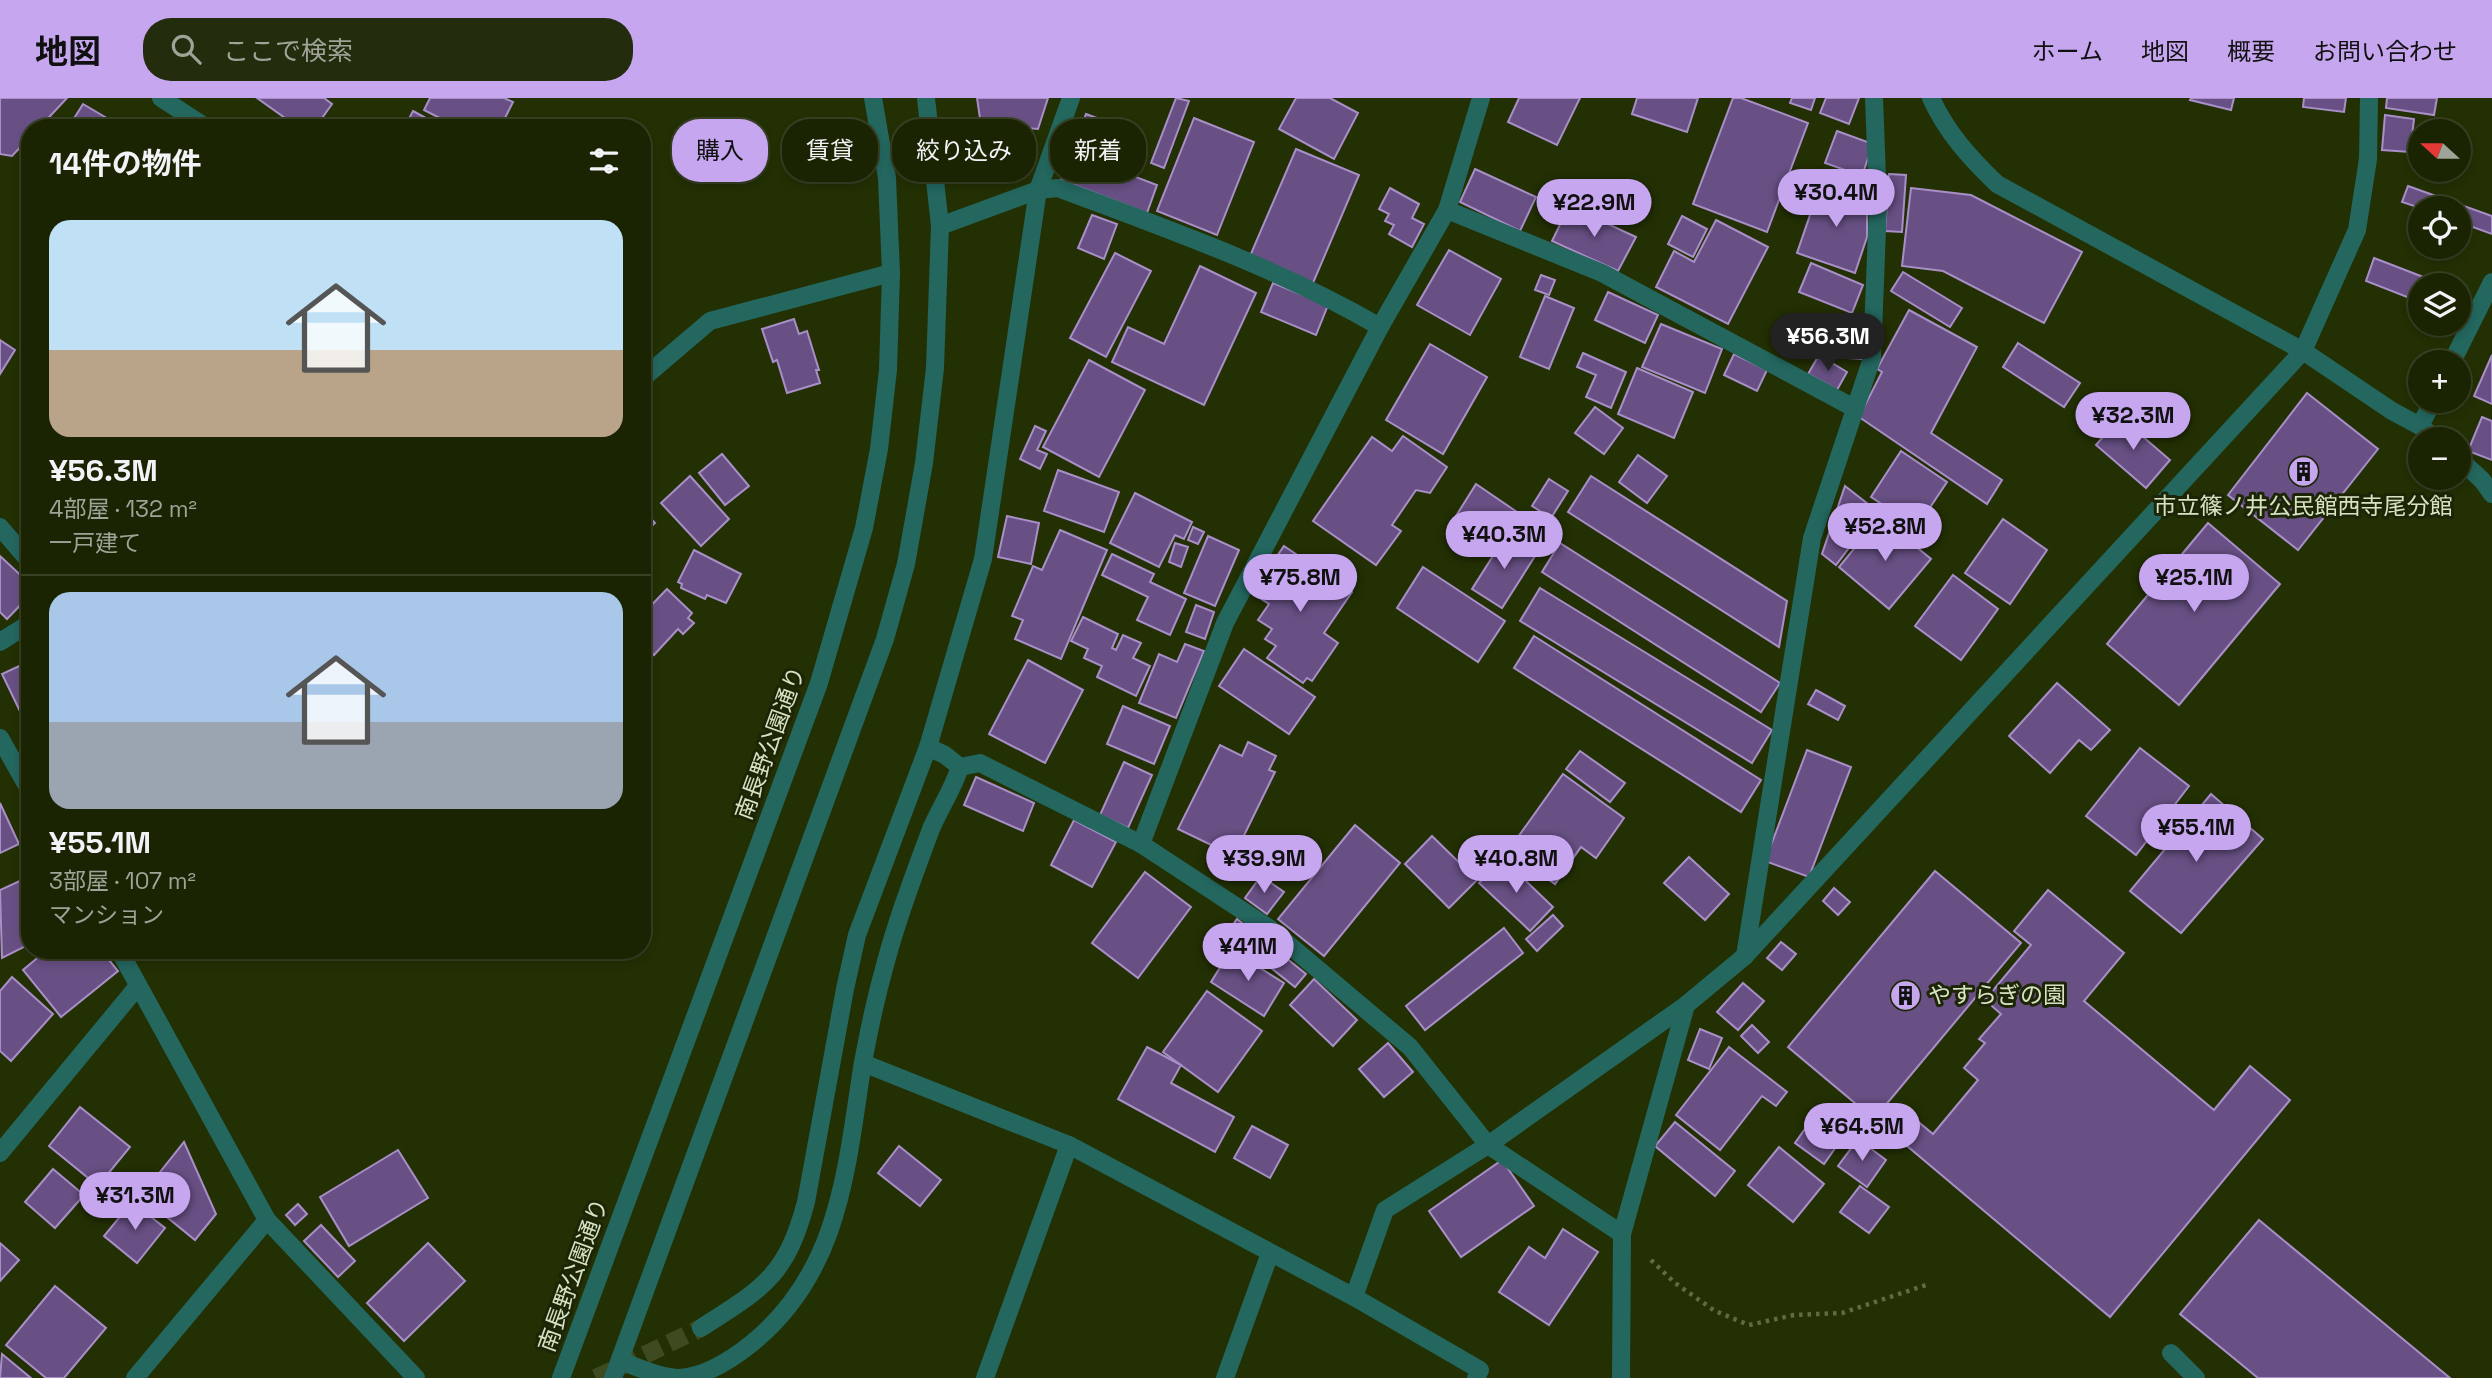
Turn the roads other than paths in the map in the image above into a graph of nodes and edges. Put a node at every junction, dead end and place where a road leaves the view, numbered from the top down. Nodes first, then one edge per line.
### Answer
1 (161, 98) edge
2 (873, 98) edge
3 (926, 98) edge
4 (1071, 98) edge
5 (1480, 98) edge
6 (1874, 98) edge
7 (1931, 98) edge
8 (2369, 98) edge
9 (193, 119) edge
10 (1038, 190) junction
11 (1447, 210) junction
12 (940, 226) junction
13 (891, 272) junction
14 (2492, 282) edge
15 (1380, 327) junction
16 (2458, 350) edge
17 (2303, 351) junction
18 (651, 371) edge
19 (1854, 408) junction
20 (2426, 413) edge
21 (2420, 426) joint
22 (2471, 469) edge
23 (2489, 485) edge
24 (0, 527) edge
25 (21, 552) edge
26 (21, 629) edge
27 (0, 642) edge
28 (0, 738) edge
29 (928, 747) junction
30 (960, 767) junction
31 (21, 775) edge
32 (1140, 845) junction
33 (1745, 956) junction
34 (124, 959) edge
35 (138, 986) junction
36 (1686, 1005) junction
37 (863, 1063) junction
38 (1069, 1145) junction
39 (1489, 1145) junction
40 (0, 1153) edge
41 (267, 1220) junction
42 (1622, 1234) junction
43 (1270, 1253) junction
44 (1354, 1297) junction
45 (701, 1328) tunnel mouth
46 (2171, 1353) dead end
47 (620, 1360) junction
48 (135, 1378) edge
49 (415, 1378) edge
50 (561, 1378) edge
51 (613, 1378) edge
52 (985, 1378) edge
53 (1225, 1378) edge
54 (1476, 1378) edge
55 (1621, 1378) edge
56 (2196, 1378) edge

1 - 9 street
2 - 13 street, 南長野公園通り
3 - 12 street
4 - 10 street
5 - 11 street
6 - 19 street
7 - 17 street
8 - 17 street
10 - 12 street
10 - 15 street
10 - 29 street
11 - 15 street
11 - 19 street
12 - 47 street
13 - 18 street
13 - 50 street, 南長野公園通り
14 - 16 street
15 - 32 street
17 - 21 street
17 - 33 street
19 - 33 street
20 - 21 street
22 - 23 street
24 - 25 street
26 - 27 street
28 - 31 street
29 - 30 street
29 - 45 street
30 - 32 street
30 - 37 street
32 - 39 street
33 - 36 street
34 - 35 street
35 - 40 street
35 - 41 street
36 - 39 street
36 - 42 street
37 - 38 street
37 - 47 street
38 - 43 street
38 - 52 street
39 - 42 street
39 - 44 street
41 - 48 street
41 - 49 street
42 - 55 street
43 - 44 street
43 - 53 street
44 - 54 street
46 - 56 street
47 - 51 street

